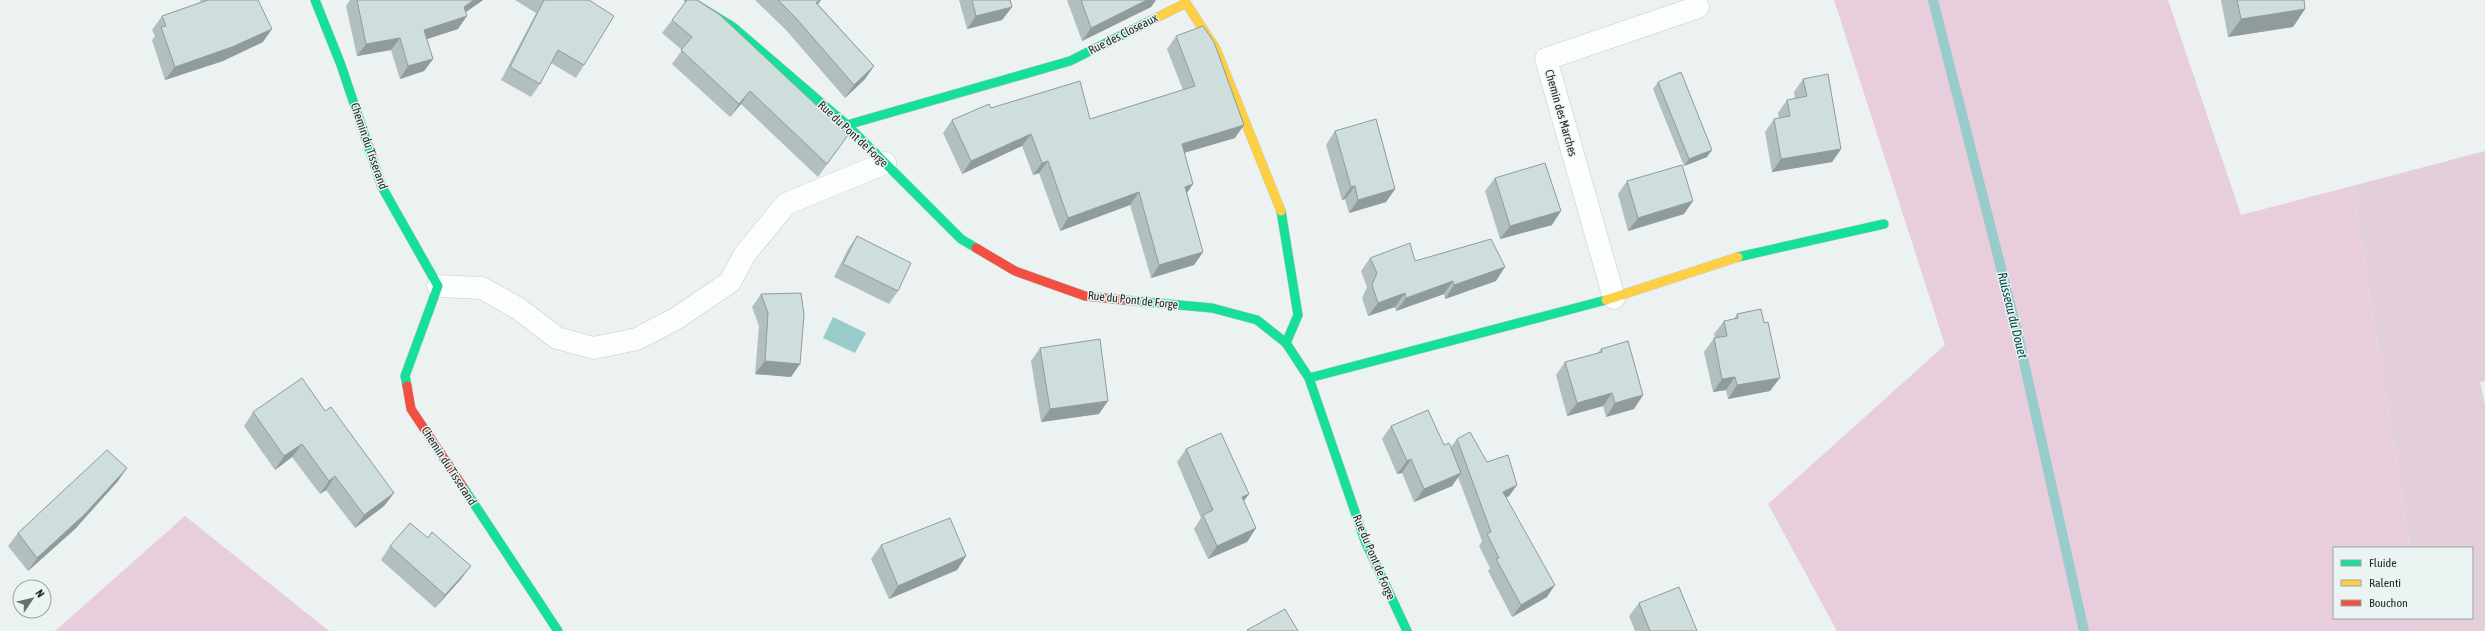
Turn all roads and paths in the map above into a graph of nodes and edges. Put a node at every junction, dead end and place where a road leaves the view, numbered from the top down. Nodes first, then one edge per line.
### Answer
1 (315, 0) edge
2 (689, 0) edge
3 (1185, 1) edge
4 (1698, 7) dead end
5 (847, 125) junction
6 (885, 163) junction
7 (1884, 224) dead end
8 (438, 286) junction
9 (1614, 298) junction
10 (1286, 343) junction
11 (1309, 378) junction
12 (558, 631) edge
13 (1408, 631) edge

1 - 8 street, Chemin du Tisserand
2 - 5 street, Rue du Pont de Forge
3 - 5 street, Rue des Closeaux
3 - 10 street, Rue des Closeaux
4 - 9 street, Chemin des Marches
5 - 6 street, Rue du Pont de Forge
6 - 8 street
6 - 10 street, Rue du Pont de Forge
7 - 9 street
8 - 12 street, Chemin du Tisserand
9 - 11 street
10 - 11 street, Rue du Pont de Forge
11 - 13 street, Rue du Pont de Forge

